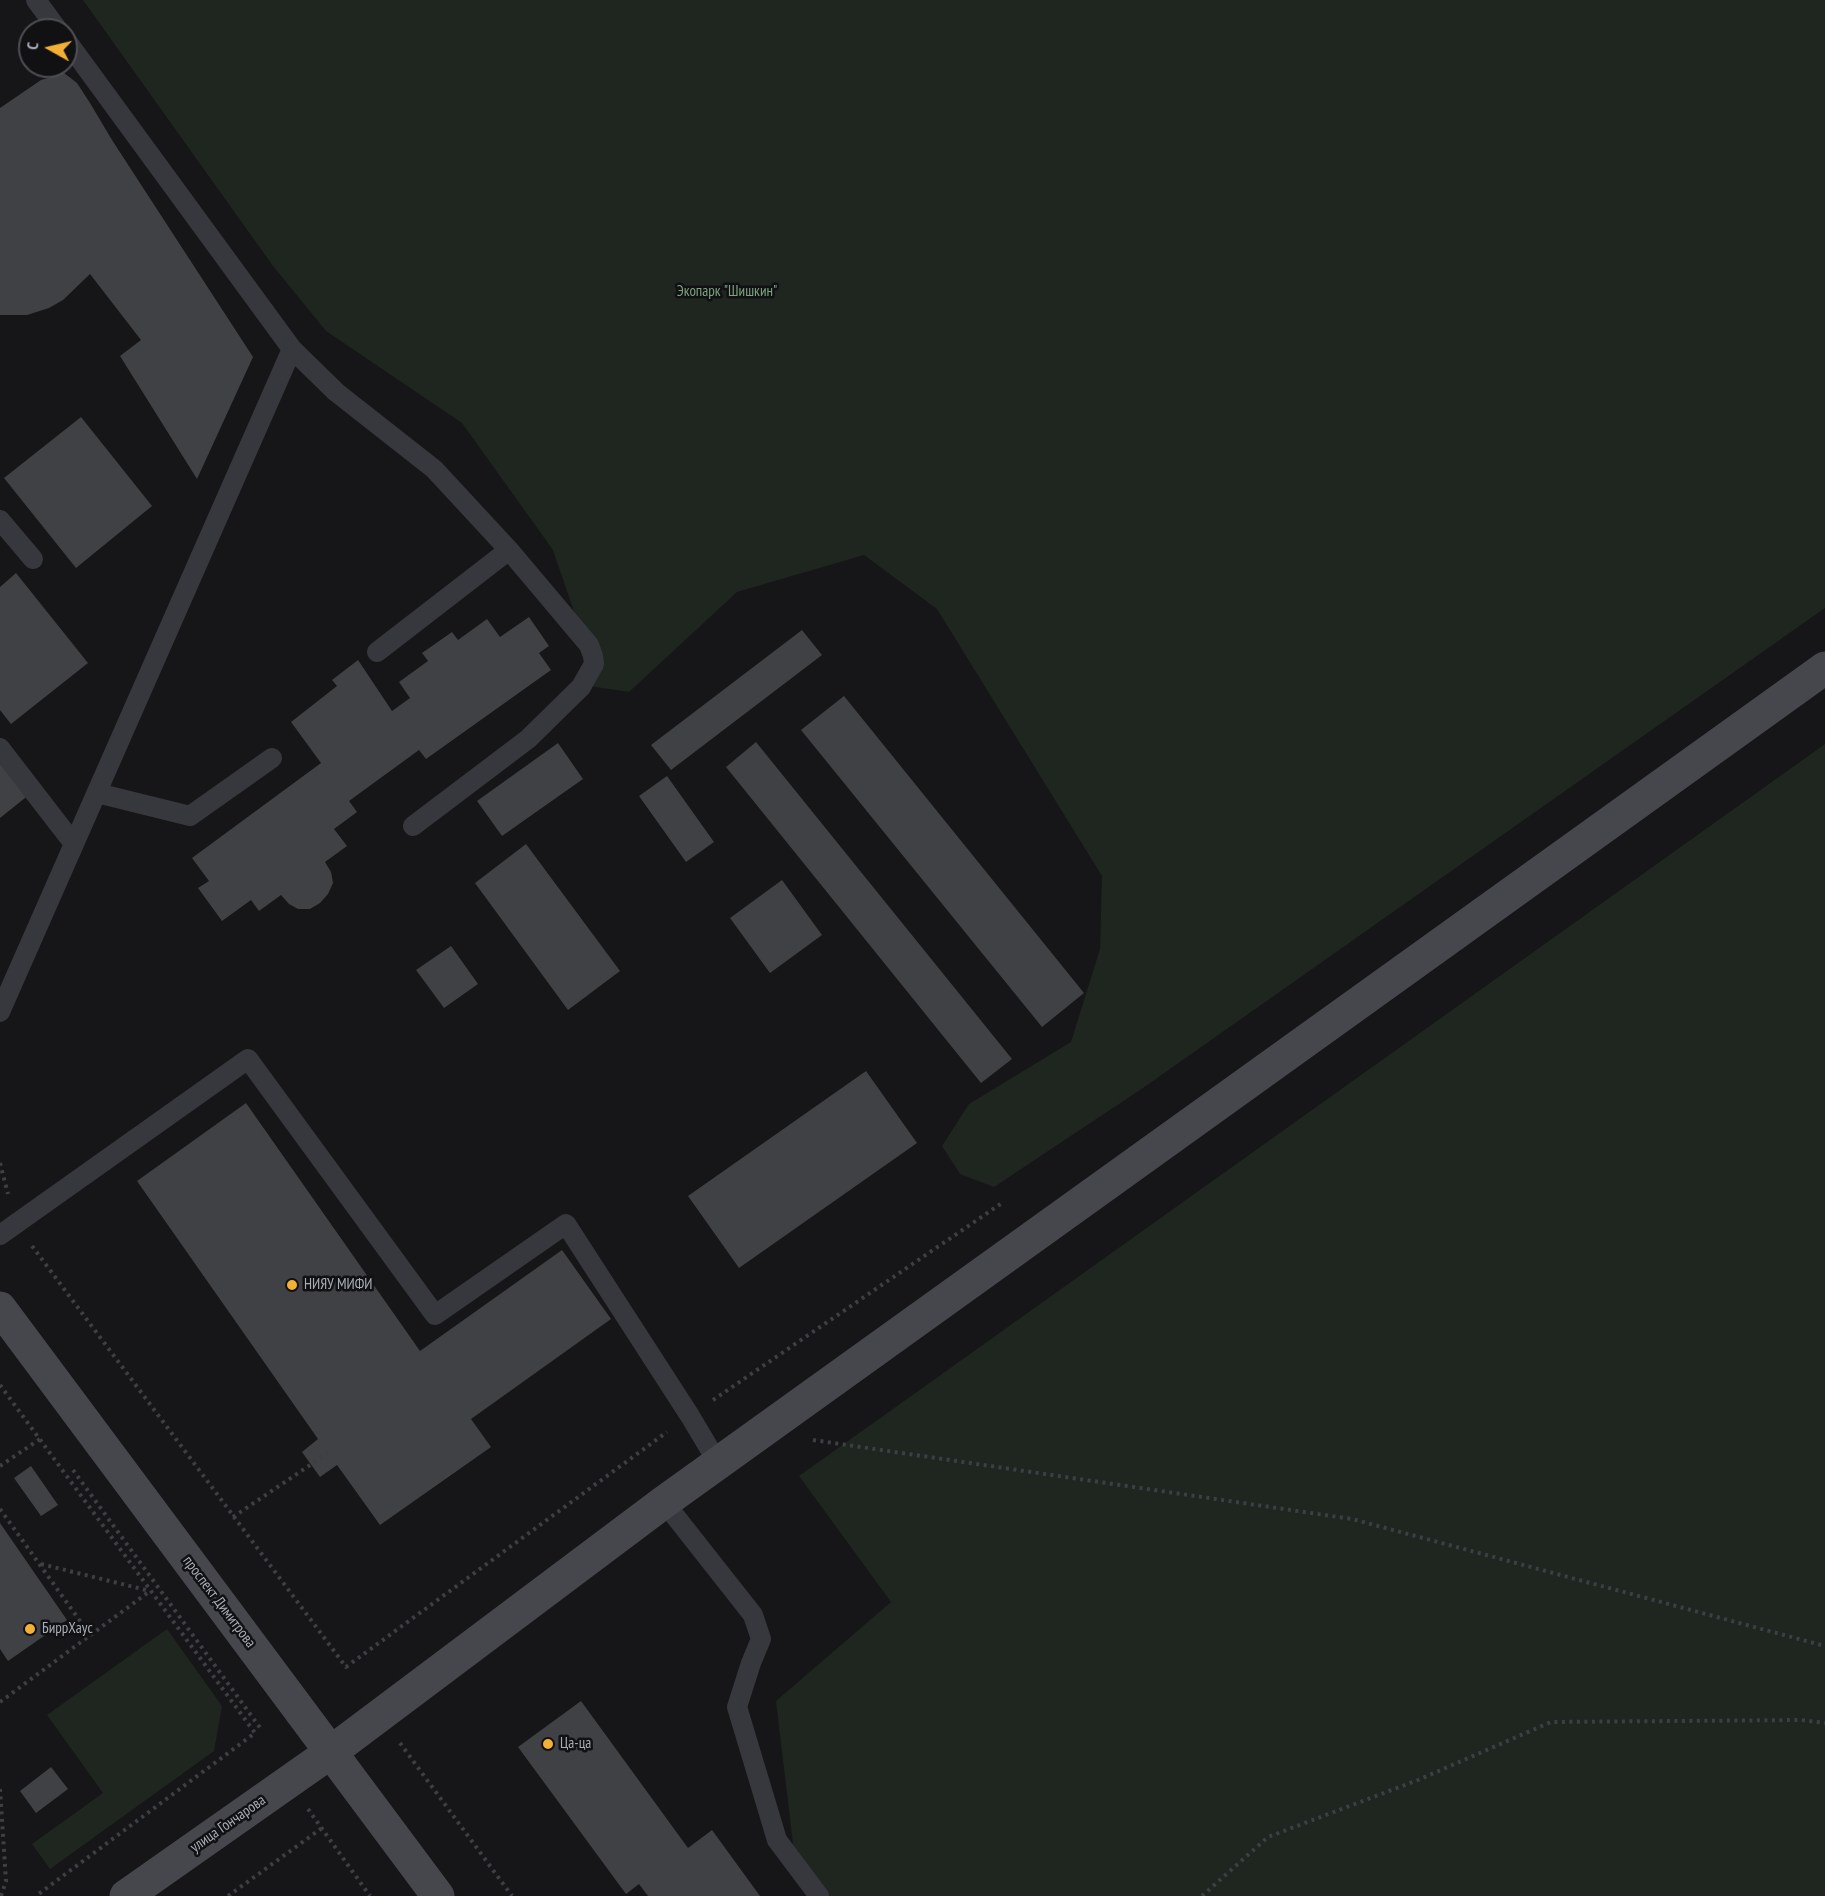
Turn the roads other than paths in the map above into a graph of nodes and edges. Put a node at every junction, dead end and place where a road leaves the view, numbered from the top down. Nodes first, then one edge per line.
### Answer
1 (36, 0) edge
2 (49, 18) edge
3 (78, 56) edge
4 (292, 349) junction
5 (0, 520) edge
6 (509, 550) junction
7 (33, 559) dead end
8 (376, 652) dead end
9 (1825, 668) edge
10 (0, 748) edge
11 (272, 758) dead end
12 (97, 793) junction
13 (413, 826) dead end
14 (74, 844) junction
15 (0, 1012) edge
16 (8, 1229) edge
17 (0, 1308) edge
18 (718, 1463) junction
19 (664, 1502) junction
20 (331, 1752) junction
21 (126, 1896) edge
22 (438, 1896) edge
23 (819, 1896) edge

1 - 2 lane
3 - 4 lane
4 - 6 lane
4 - 12 lane
5 - 7 lane
6 - 8 lane
6 - 13 lane
9 - 18 main road, улица Гончарова
10 - 14 lane
11 - 12 lane
12 - 14 lane
14 - 15 lane
16 - 18 lane
17 - 20 main road, проспект Димитрова
18 - 19 main road, улица Гончарова
19 - 20 main road, улица Гончарова
19 - 23 lane
20 - 21 main road, улица Гончарова
20 - 22 main road, проспект Димитрова

